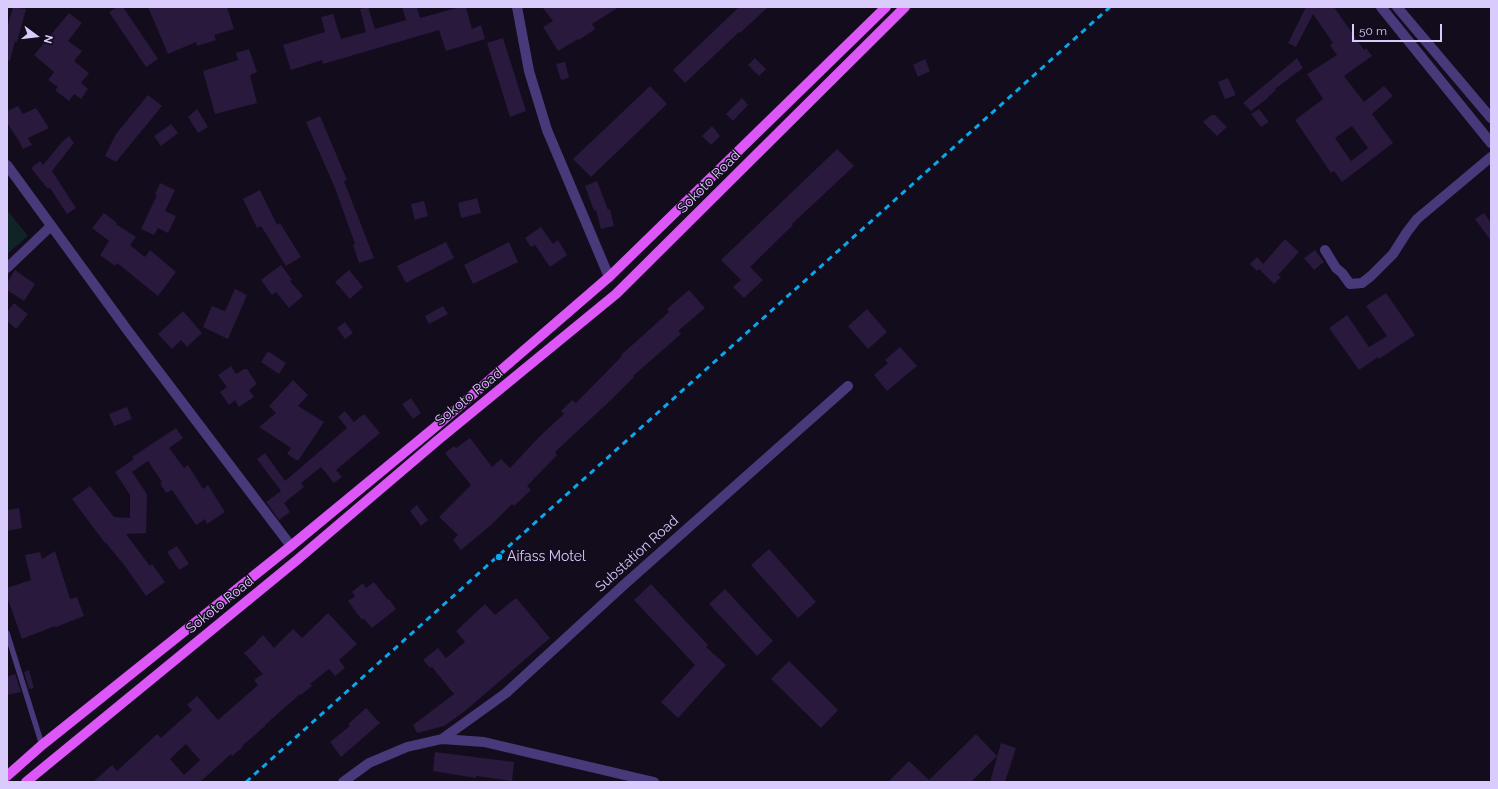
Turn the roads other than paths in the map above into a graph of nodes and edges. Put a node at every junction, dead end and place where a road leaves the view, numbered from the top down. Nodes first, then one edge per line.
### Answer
1 (517, 7) edge
2 (886, 7) edge
3 (906, 7) edge
4 (1381, 7) edge
5 (1397, 7) edge
6 (1491, 118) edge
7 (1491, 143) edge
8 (1491, 157) edge
9 (7, 165) edge
10 (51, 226) junction
11 (1324, 250) dead end
12 (7, 268) edge
13 (609, 276) junction
14 (848, 386) dead end
15 (291, 546) junction
16 (7, 633) edge
17 (135, 671) junction
18 (145, 684) junction
19 (442, 739) junction
20 (42, 745) junction
21 (7, 776) edge
22 (26, 782) edge
23 (343, 782) edge
24 (654, 782) edge

1 - 13 street
2 - 13 main road, Sokoto Road
3 - 18 main road, Sokoto Road
4 - 7 street
5 - 6 street
8 - 11 street
9 - 10 street
10 - 12 street
10 - 15 street
13 - 15 main road, Sokoto Road
14 - 19 street, Substation Road
15 - 17 main road, Sokoto Road
16 - 20 lane
17 - 18 main road
17 - 20 main road, Sokoto Road
18 - 22 main road, Sokoto Road
19 - 23 street
19 - 24 street
20 - 21 main road, Sokoto Road

